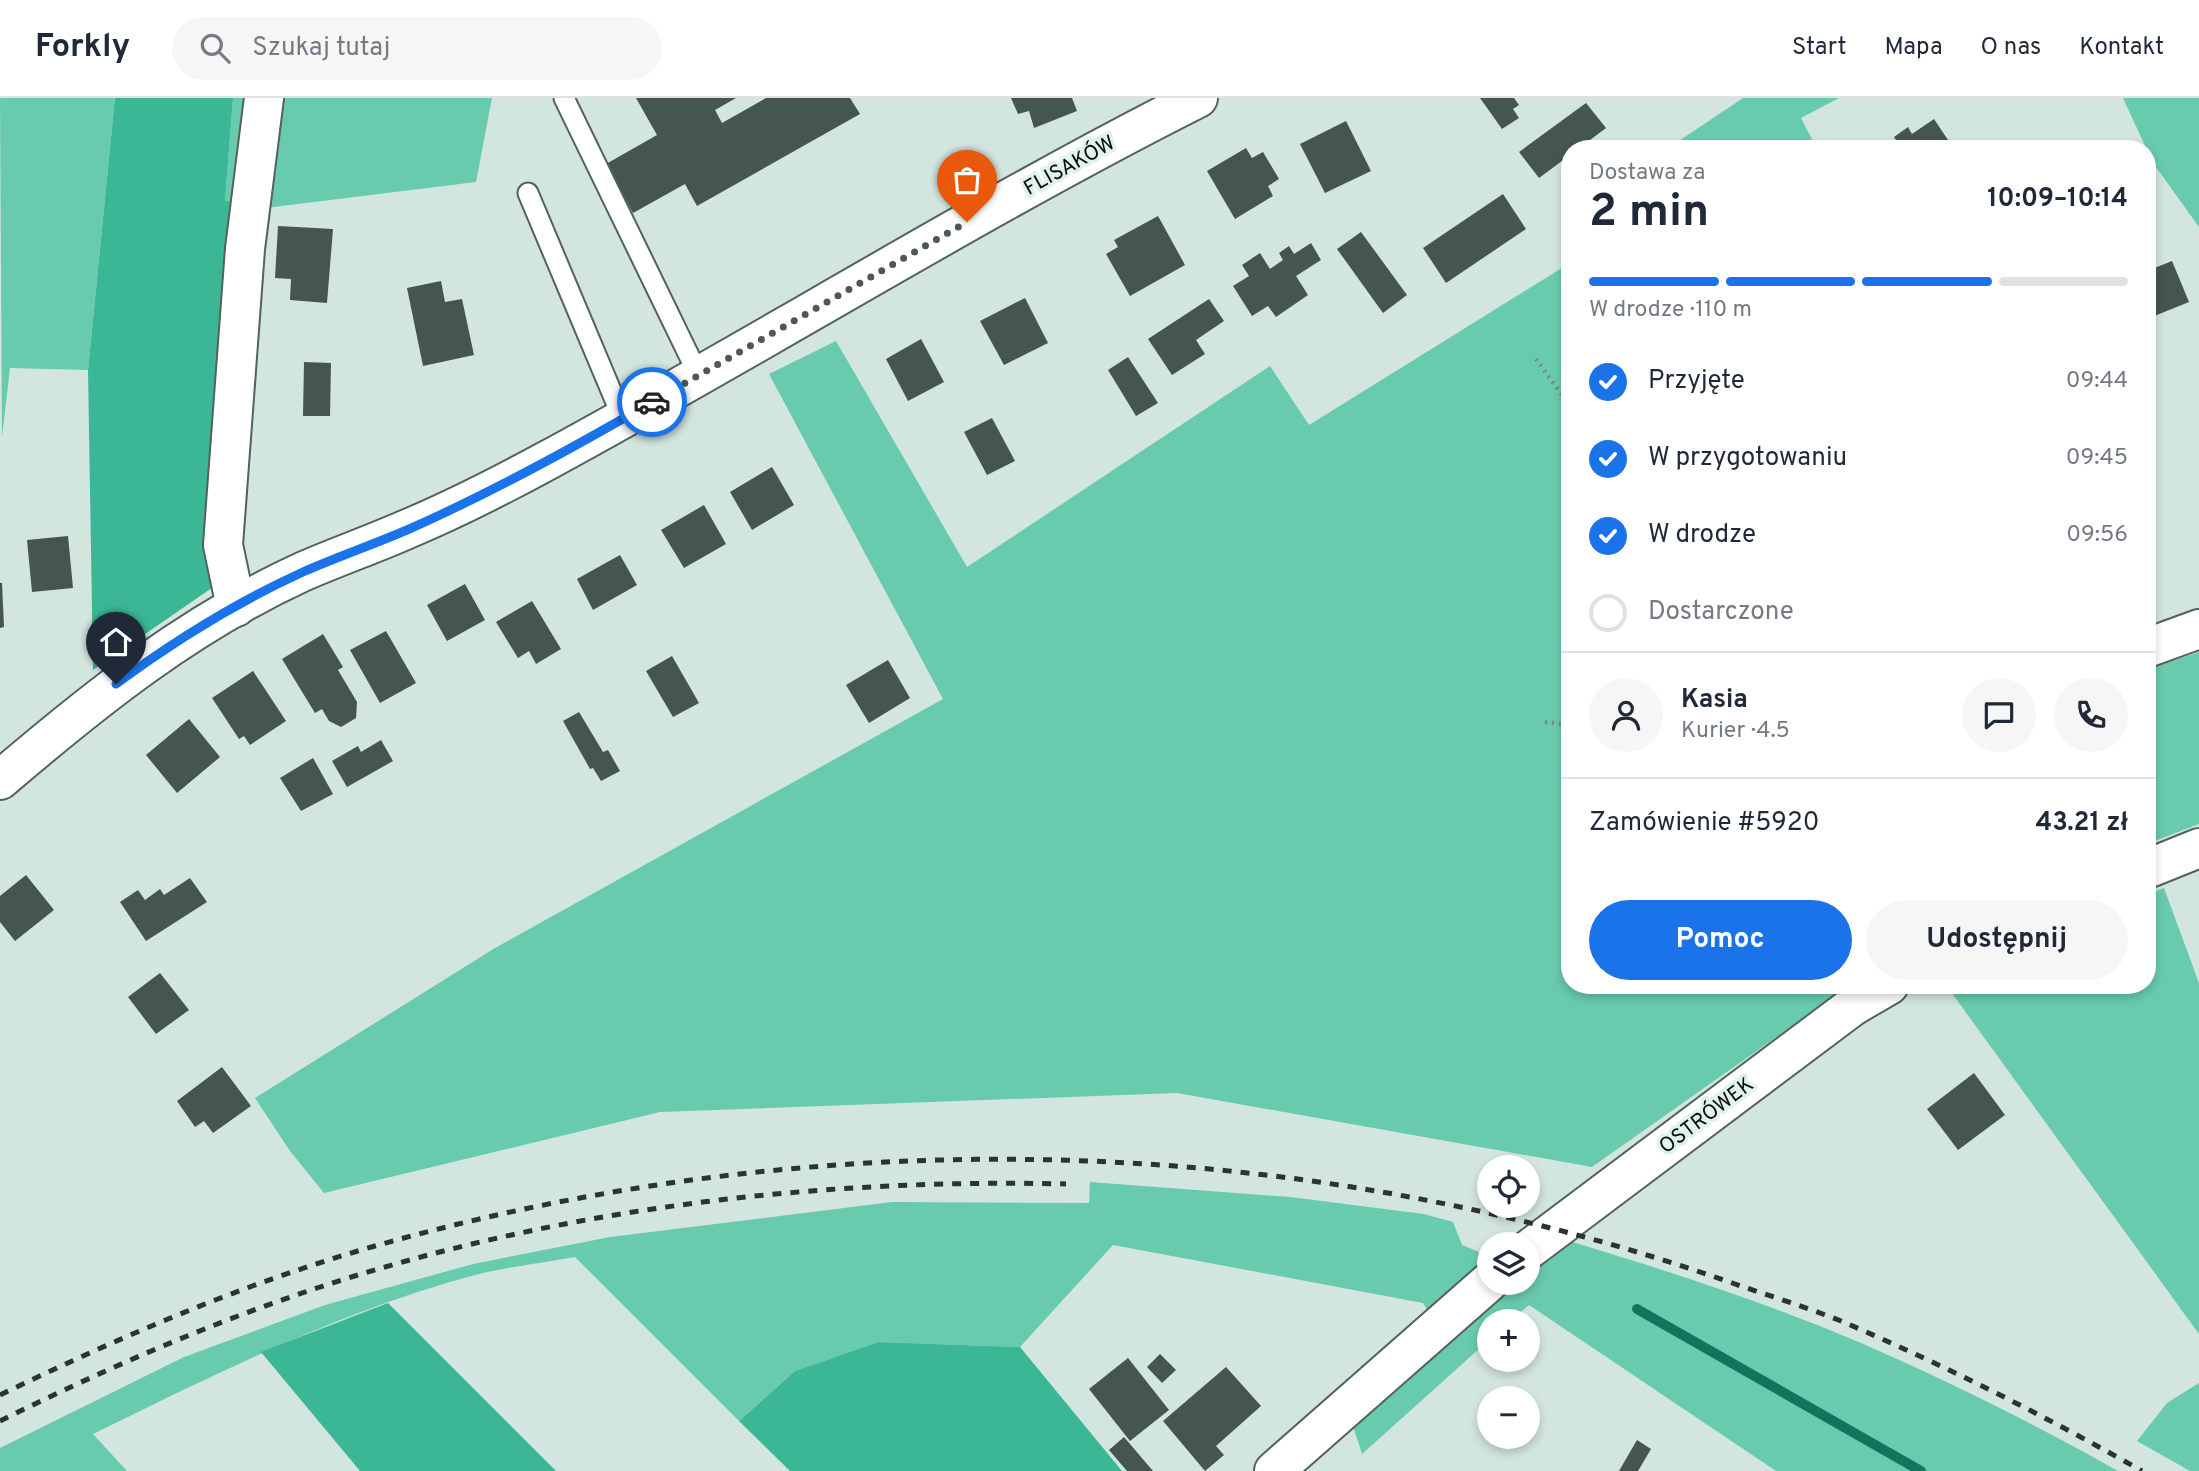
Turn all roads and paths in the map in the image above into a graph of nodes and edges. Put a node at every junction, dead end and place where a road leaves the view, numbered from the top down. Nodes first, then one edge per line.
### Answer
1 (264, 98) edge
2 (564, 98) edge
3 (1198, 98) edge
4 (528, 193) dead end
5 (1536, 359) dead end
6 (698, 374) junction
7 (1561, 394) edge
8 (623, 419) junction
9 (236, 607) junction
10 (2199, 629) edge
11 (2156, 645) edge
12 (1545, 722) dead end
13 (1561, 724) edge
14 (0, 780) edge
15 (2199, 848) edge
16 (2156, 865) edge
17 (1874, 994) edge
18 (1540, 1241) edge
19 (1477, 1293) edge
20 (1274, 1471) edge

1 - 9 street
2 - 6 lane
3 - 6 street, FLISAKÓW
4 - 8 lane
5 - 7 path
6 - 8 street, FLISAKÓW
8 - 9 street, FLISAKÓW
9 - 14 street, FLISAKÓW
10 - 11 street
12 - 13 path
15 - 16 street
17 - 18 street, OSTRÓWEK
19 - 20 street

